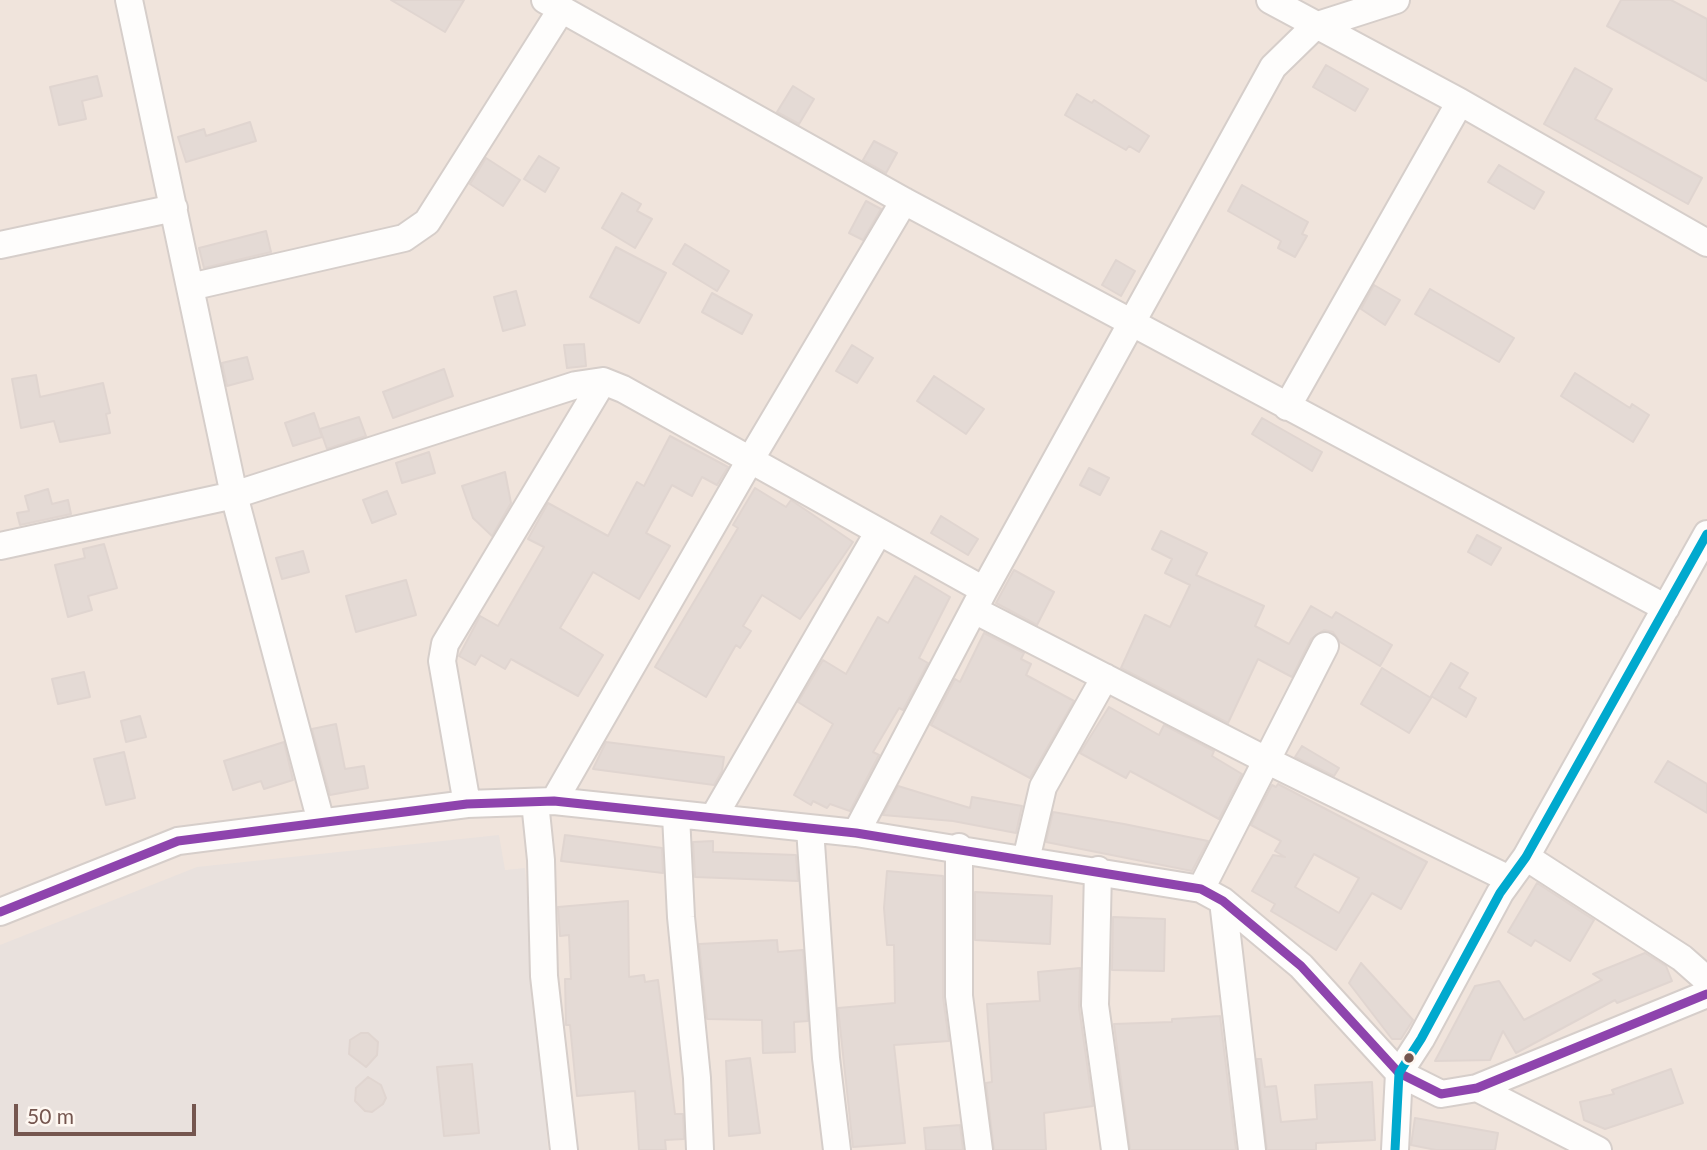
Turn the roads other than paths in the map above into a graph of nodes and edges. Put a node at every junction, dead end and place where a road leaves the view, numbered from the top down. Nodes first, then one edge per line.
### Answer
1 (130, 0) edge
2 (1270, 0) edge
3 (1396, 0) edge
4 (553, 5) edge
5 (1315, 26) junction
6 (1460, 102) junction
7 (904, 201) junction
8 (174, 208) junction
9 (1707, 243) edge
10 (0, 245) edge
11 (190, 288) junction
12 (1130, 324) junction
13 (603, 381) junction
14 (1287, 407) junction
15 (749, 462) junction
16 (234, 495) junction
17 (878, 533) junction
18 (1707, 534) edge
19 (0, 546) edge
20 (980, 600) junction
21 (1666, 608) junction
22 (1325, 646) dead end
23 (1105, 677) junction
24 (1266, 760) junction
25 (545, 802) junction
26 (467, 804) junction
27 (676, 814) junction
28 (713, 818) junction
29 (321, 822) junction
30 (810, 829) junction
31 (856, 833) junction
32 (959, 848) junction
33 (1526, 857) junction
34 (1026, 860) junction
35 (1098, 870) junction
36 (1509, 879) junction
37 (1212, 895) junction
38 (0, 912) edge
39 (1707, 980) edge
40 (1707, 994) edge
41 (1399, 1073) junction
42 (1477, 1088) junction
43 (564, 1150) edge
44 (700, 1150) edge
45 (837, 1150) edge
46 (979, 1150) edge
47 (1115, 1150) edge
48 (1252, 1150) edge
49 (1395, 1150) edge
50 (1598, 1150) edge

1 - 8 street
2 - 5 street
3 - 5 street
4 - 7 street
4 - 11 street
5 - 6 street
5 - 12 street
6 - 9 street
6 - 14 street
7 - 12 street
7 - 15 street
8 - 10 street
8 - 11 street
11 - 16 street
12 - 14 street
12 - 20 street
13 - 15 street
13 - 16 street
13 - 26 street
14 - 21 street
15 - 17 street
15 - 25 street
16 - 19 street
16 - 29 street
17 - 20 street
17 - 28 street
18 - 21 street
20 - 23 street
20 - 31 street
21 - 33 street
22 - 24 street
23 - 24 street
23 - 34 street
24 - 36 street
24 - 37 street
25 - 26 street
25 - 27 street
25 - 43 street
26 - 29 street
27 - 28 street
27 - 44 street
28 - 30 street
29 - 38 street
30 - 31 street
30 - 45 street
31 - 32 street
32 - 34 street
32 - 46 street
33 - 36 street
33 - 39 street
34 - 35 street
35 - 37 street
35 - 47 street
36 - 41 street
37 - 41 street
37 - 48 street
40 - 42 street
41 - 42 street
41 - 49 street
42 - 50 street

